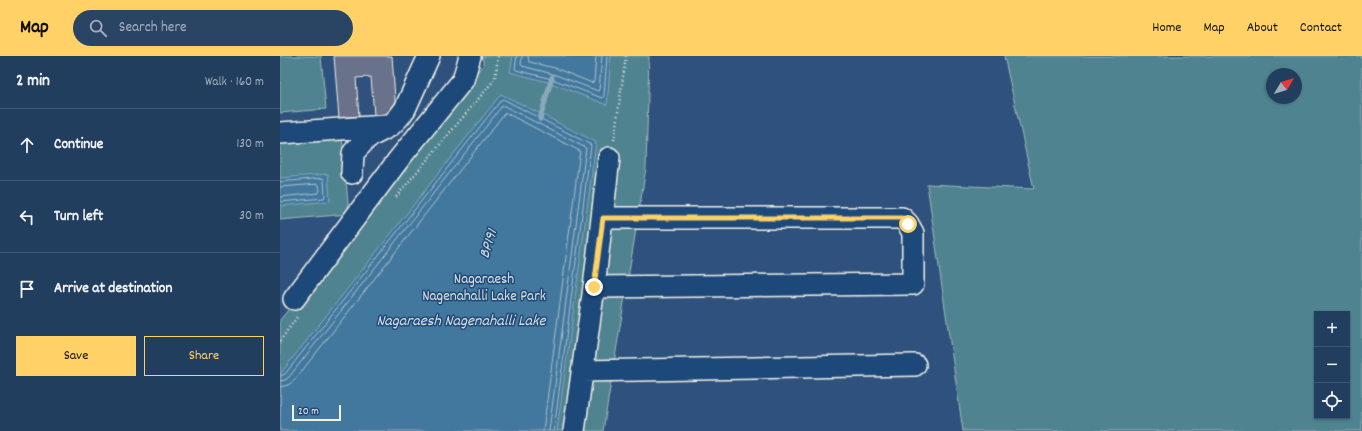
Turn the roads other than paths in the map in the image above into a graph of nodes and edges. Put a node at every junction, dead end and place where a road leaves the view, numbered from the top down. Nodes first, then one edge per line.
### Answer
1 (429, 56) edge
2 (470, 56) edge
3 (390, 126) junction
4 (280, 133) edge
5 (610, 158) road end
6 (352, 173) dead end
7 (603, 218) junction
8 (594, 287) junction
9 (294, 299) dead end
10 (915, 365) dead end
11 (582, 371) junction
12 (574, 431) edge

1 - 3 street
2 - 9 street
3 - 4 street
3 - 6 street
5 - 7 street
7 - 8 street
7 - 8 street
8 - 11 street
10 - 11 street
11 - 12 street

